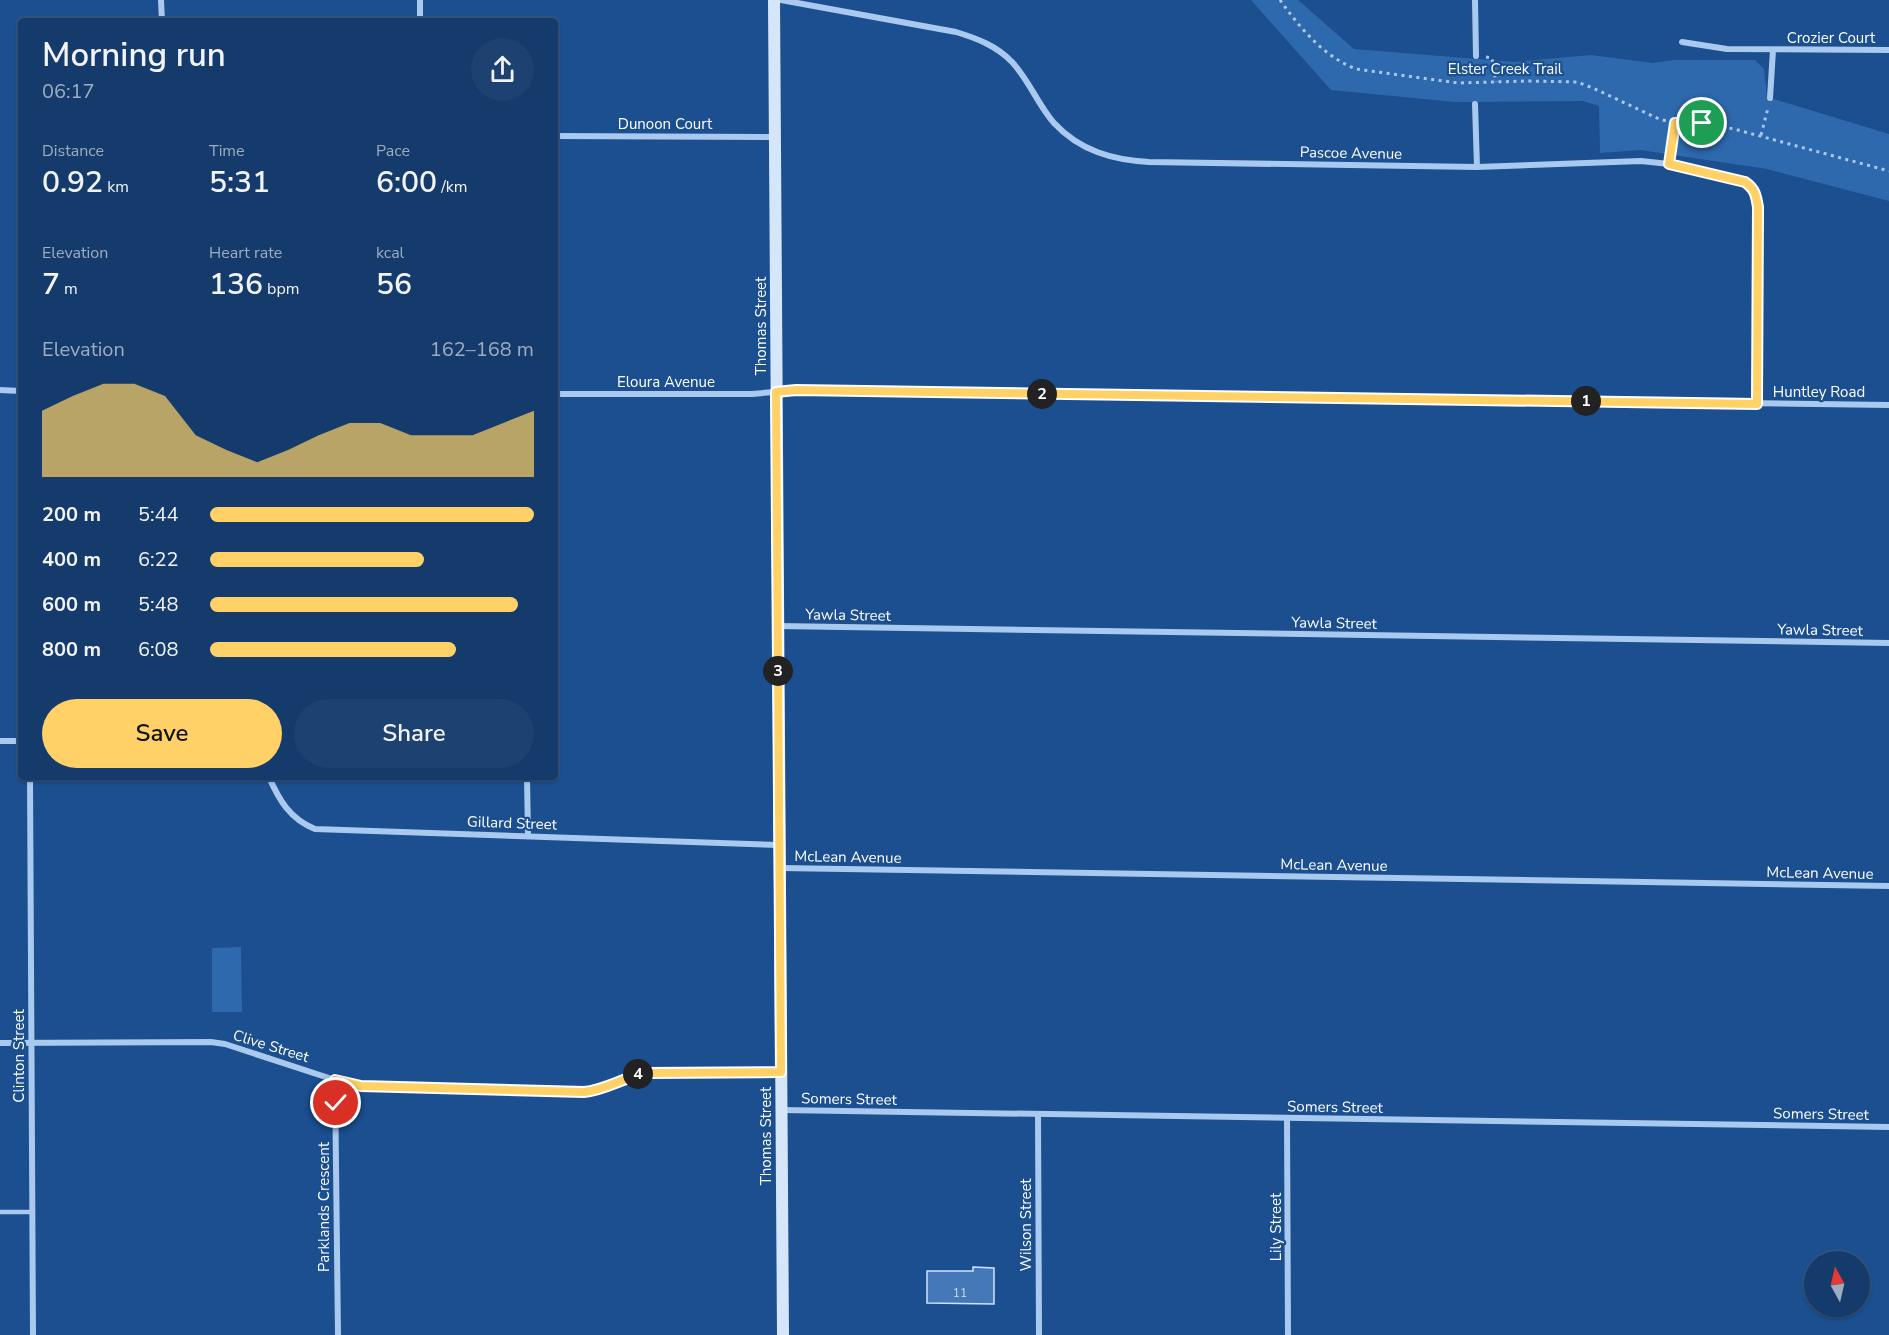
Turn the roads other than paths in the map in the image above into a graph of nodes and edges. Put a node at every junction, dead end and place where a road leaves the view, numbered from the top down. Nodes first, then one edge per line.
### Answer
1 (161, 0) edge
2 (420, 0) edge
3 (774, 0) edge
4 (781, 0) edge
5 (1475, 0) edge
6 (162, 18) edge
7 (420, 18) edge
8 (1682, 42) dead end
9 (1773, 50) junction
10 (1889, 50) edge
11 (1476, 56) road end
12 (1770, 98) road end
13 (1475, 104) dead end
14 (558, 136) edge
15 (775, 137) junction
16 (1477, 167) junction
17 (0, 390) edge
18 (18, 391) edge
19 (776, 392) junction
20 (558, 393) edge
21 (1757, 404) junction
22 (1889, 405) edge
23 (778, 626) junction
24 (1889, 643) edge
25 (0, 741) edge
26 (18, 741) edge
27 (30, 780) edge
28 (270, 780) edge
29 (527, 780) edge
30 (528, 836) junction
31 (779, 845) junction
32 (779, 868) junction
33 (1889, 886) edge
34 (0, 1043) edge
35 (31, 1043) junction
36 (781, 1072) junction
37 (335, 1080) junction
38 (781, 1110) junction
39 (1038, 1114) junction
40 (1287, 1119) junction
41 (1889, 1128) edge
42 (0, 1212) edge
43 (32, 1212) junction
44 (33, 1335) edge
45 (338, 1335) edge
46 (783, 1335) edge
47 (1039, 1335) edge
48 (1288, 1335) edge

1 - 6 street
2 - 7 street
3 - 15 street, Thomas Street
4 - 16 street, Pascoe Avenue
5 - 11 street
8 - 9 street, Crozier Court
9 - 10 street, Crozier Court
9 - 12 street, Crozier Court
13 - 16 street
14 - 15 street, Dunoon Court
15 - 19 street, Thomas Street
16 - 21 street, Pascoe Avenue
17 - 18 street
19 - 20 street, Eloura Avenue
19 - 21 street, Huntley Road
19 - 23 street, Thomas Street
21 - 22 street, Huntley Road
23 - 24 street, Yawla Street
23 - 31 street, Thomas Street
25 - 26 street
27 - 35 street, Clinton Street
28 - 30 street, Gillard Street
29 - 30 street
30 - 31 street, Gillard Street
31 - 32 street, Thomas Street
32 - 33 street, McLean Avenue
32 - 36 street, Thomas Street
34 - 35 street, Clive Street
35 - 37 street, Clive Street
35 - 43 street, Clinton Street
36 - 37 street, Clive Street
36 - 38 street, Thomas Street
37 - 45 street, Parklands Crescent
38 - 39 street, Somers Street
38 - 46 street, Thomas Street
39 - 40 street, Somers Street
39 - 47 street, Wilson Street
40 - 41 street, Somers Street
40 - 48 street, Lily Street
42 - 43 lane
43 - 44 street, Clinton Street

